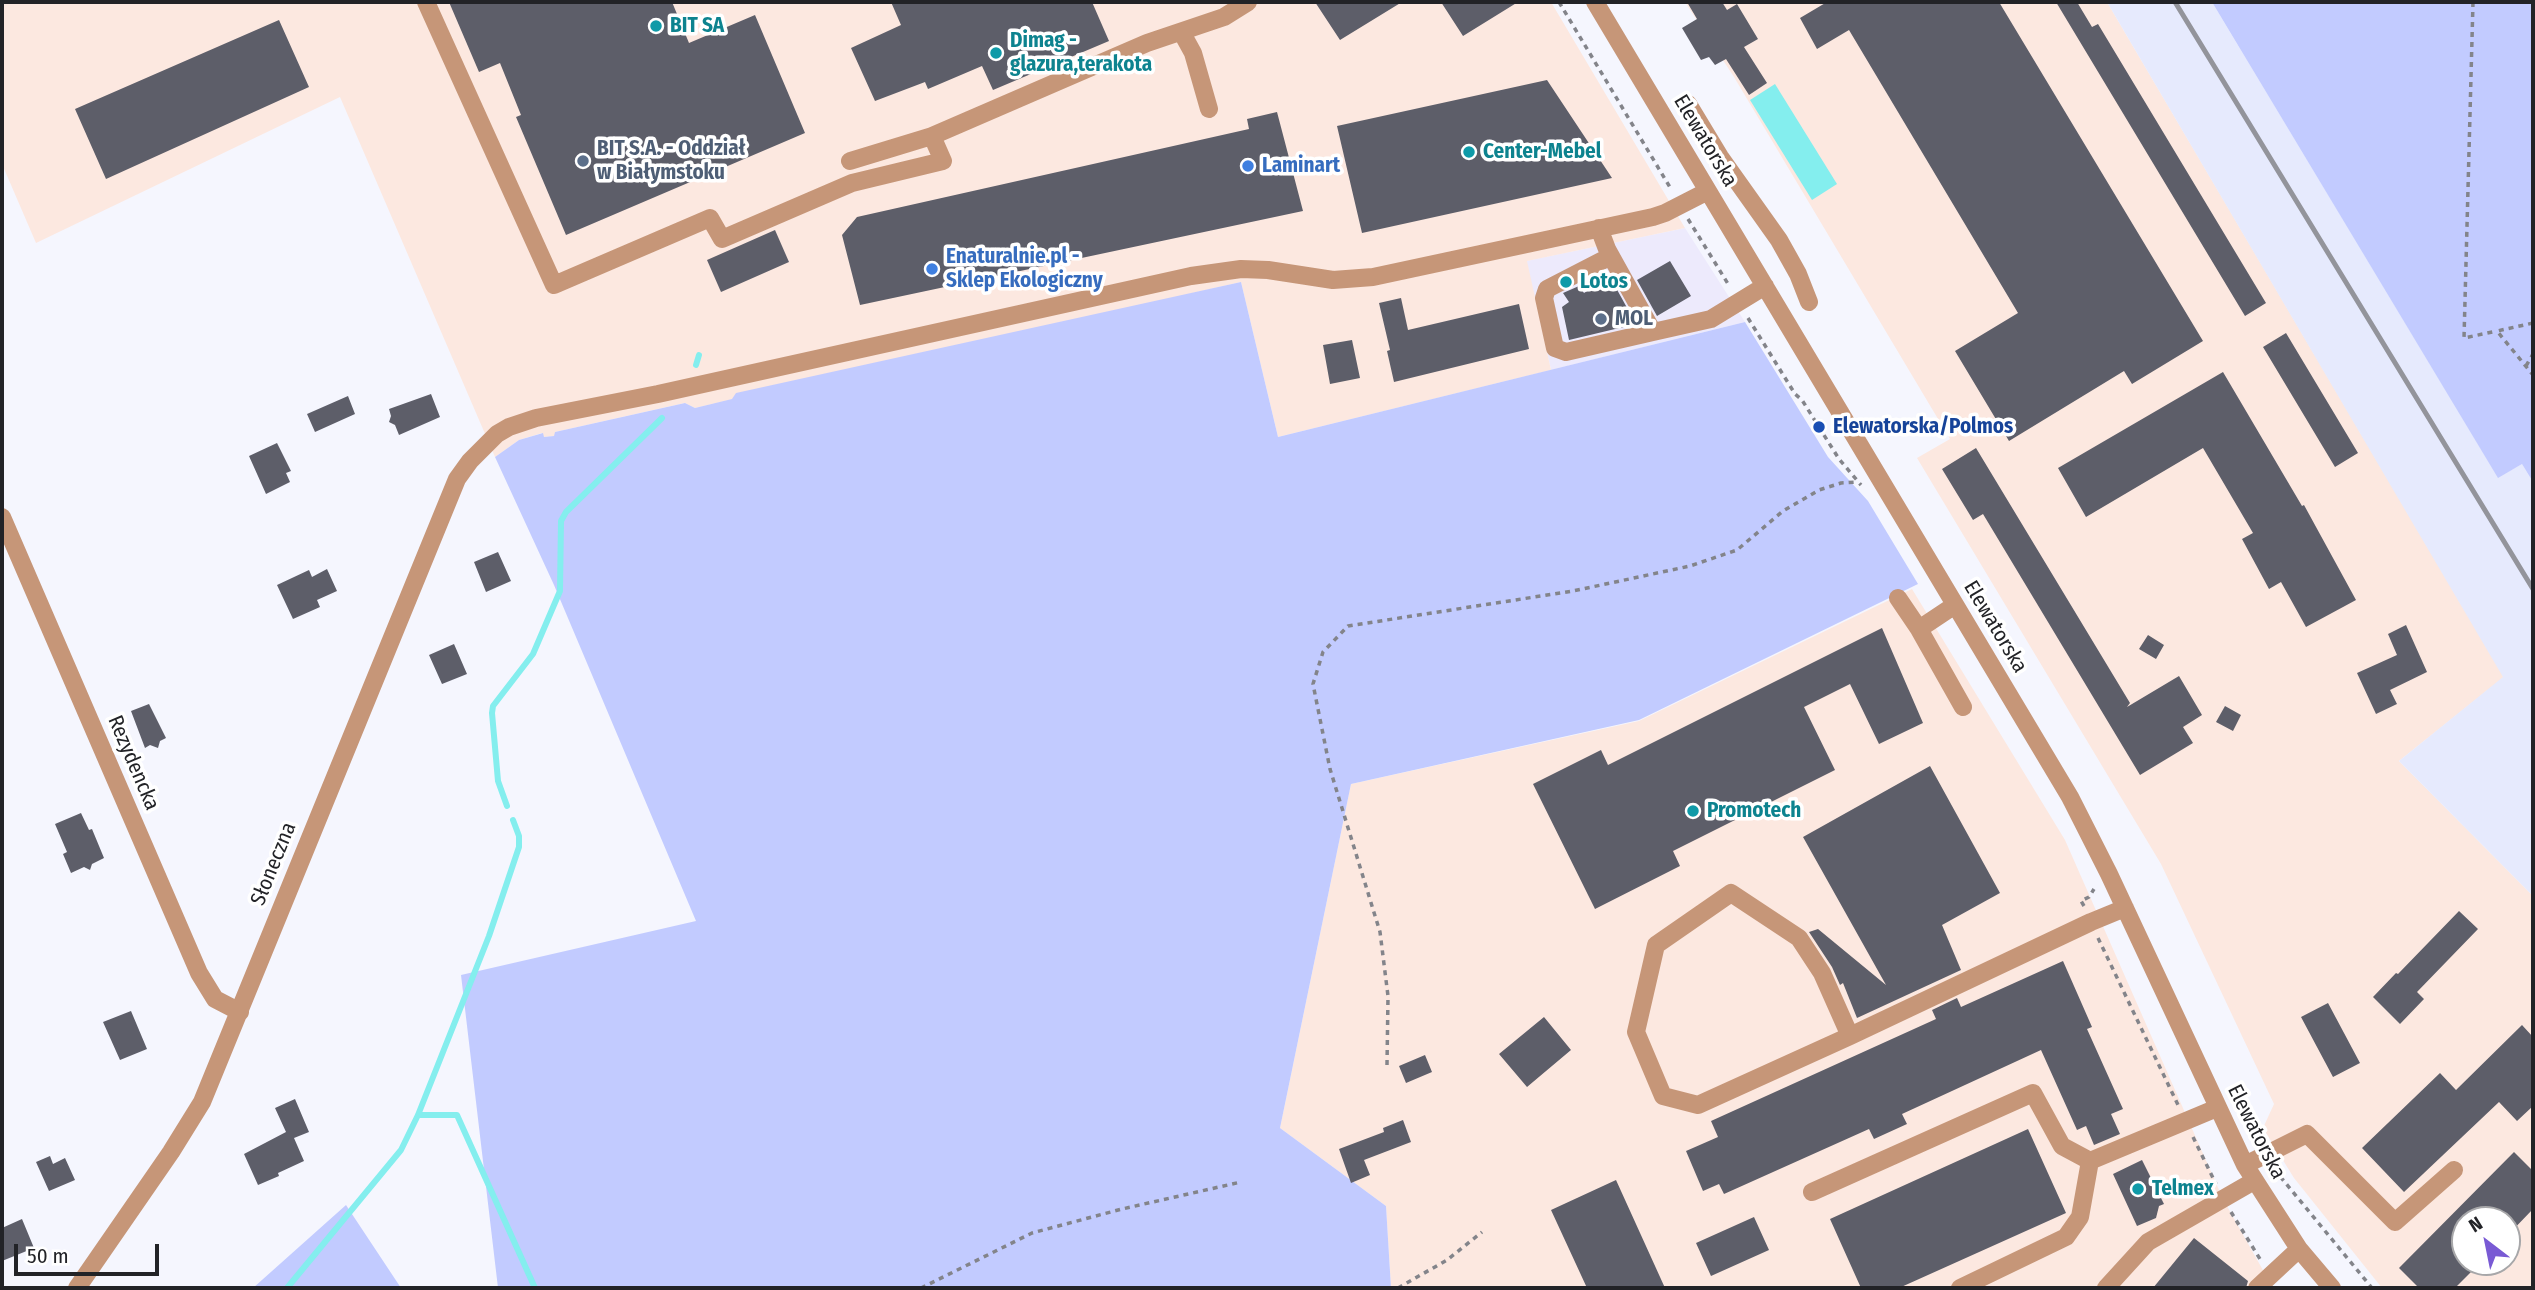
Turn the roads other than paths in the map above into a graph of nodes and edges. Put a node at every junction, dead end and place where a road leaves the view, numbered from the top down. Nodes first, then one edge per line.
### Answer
1 (426, 2) edge
2 (1248, 2) edge
3 (1595, 2) edge
4 (1220, 9) edge
5 (1182, 33) junction
6 (1688, 104) dead end
7 (1209, 109) dead end
8 (932, 136) junction
9 (850, 161) dead end
10 (1708, 191) junction
11 (1599, 228) junction
12 (1611, 256) junction
13 (1765, 286) junction
14 (1809, 302) dead end
15 (1653, 332) junction
16 (2, 516) edge
17 (1898, 598) dead end
18 (1955, 605) junction
19 (1919, 629) junction
20 (1963, 707) dead end
21 (2125, 908) junction
22 (240, 1012) junction
23 (1850, 1036) junction
24 (2217, 1108) junction
25 (2090, 1161) junction
26 (2454, 1170) dead end
27 (2250, 1173) junction
28 (1812, 1192) dead end
29 (2299, 1249) junction
30 (2264, 1282) edge
31 (77, 1288) edge
32 (1960, 1288) edge
33 (2106, 1288) edge
34 (2332, 1288) edge

1 - 8 street
2 - 4 street
3 - 10 street, Elewatorska
4 - 5 street
5 - 7 street
5 - 8 street
6 - 14 street
8 - 9 street
10 - 11 street, Słoneczna
10 - 13 street, Elewatorska
11 - 12 street
11 - 22 street, Słoneczna
12 - 15 street
12 - 15 street
13 - 15 street
13 - 18 street, Elewatorska
16 - 22 street, Rezydencka
17 - 19 street
18 - 19 street
18 - 21 street, Elewatorska
19 - 20 street
21 - 23 street
21 - 24 street, Elewatorska
22 - 31 street, Słoneczna
23 - 23 street
24 - 25 street
24 - 27 street, Elewatorska
25 - 28 street
25 - 32 street
26 - 27 street
27 - 29 street, Elewatorska
27 - 33 street
29 - 30 street
29 - 34 street, Elewatorska

